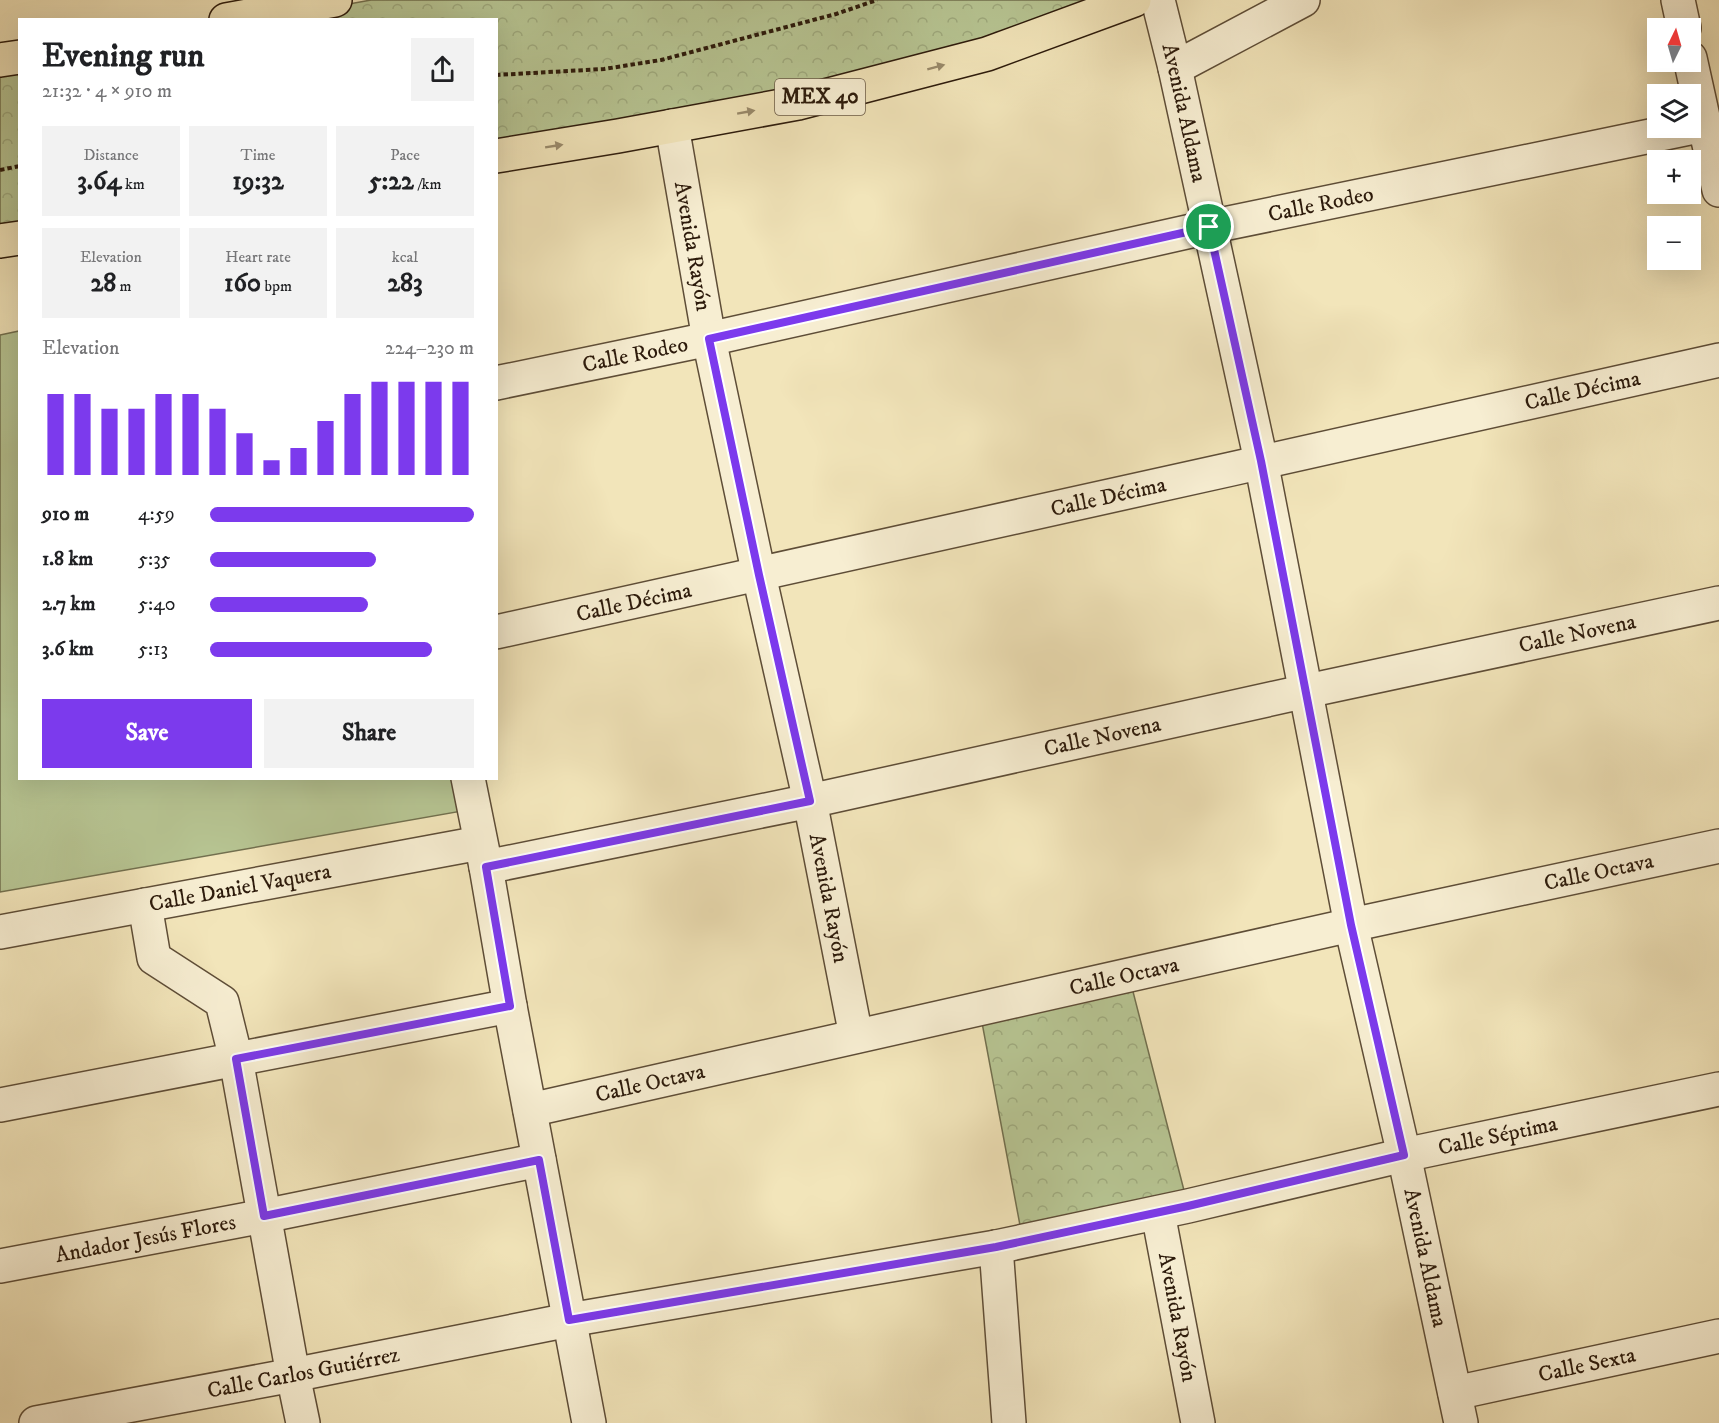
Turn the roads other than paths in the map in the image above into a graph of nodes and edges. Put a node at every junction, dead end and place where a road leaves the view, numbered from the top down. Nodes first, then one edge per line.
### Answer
1 (335, 0) edge
2 (1134, 0) edge
3 (1158, 0) edge
4 (1303, 0) edge
5 (1678, 0) edge
6 (237, 18) edge
7 (1682, 18) edge
8 (18, 57) edge
9 (0, 60) edge
10 (1175, 68) junction
11 (1701, 125) edge
12 (672, 126) junction
13 (1647, 136) edge
14 (498, 156) edge
15 (1719, 190) edge
16 (1209, 227) junction
17 (18, 237) edge
18 (0, 241) edge
19 (709, 339) junction
20 (1719, 360) edge
21 (498, 383) edge
22 (1261, 461) junction
23 (759, 575) junction
24 (1719, 603) edge
25 (498, 632) edge
26 (1307, 691) junction
27 (468, 780) edge
28 (810, 801) junction
29 (1719, 846) edge
30 (483, 855) junction
31 (145, 905) junction
32 (1351, 925) junction
33 (0, 932) edge
34 (510, 1006) junction
35 (855, 1036) junction
36 (236, 1059) junction
37 (1719, 1089) edge
38 (0, 1105) edge
39 (530, 1110) junction
40 (1404, 1155) junction
41 (539, 1160) junction
42 (1158, 1213) junction
43 (264, 1216) junction
44 (996, 1247) junction
45 (0, 1266) edge
46 (569, 1320) junction
47 (1719, 1336) edge
48 (293, 1375) junction
49 (1458, 1408) edge
50 (36, 1423) edge
51 (303, 1423) edge
52 (589, 1423) edge
53 (1009, 1423) edge
54 (1198, 1423) edge

1 - 6 highway
12 -> 2 highway, MEX 40
3 - 10 street, Avenida Aldama
4 - 10 street
5 - 7 street
8 - 9 highway
10 - 16 street, Avenida Aldama
11 - 15 street
14 -> 12 highway, MEX 40
12 - 19 street, Avenida Rayón
13 - 16 street, Calle Rodeo
16 - 19 street, Calle Rodeo
16 - 22 street, Avenida Aldama
17 - 18 highway
19 - 21 street, Calle Rodeo
19 - 23 street, Avenida Rayón
20 - 22 street, Calle Décima
22 - 23 street, Calle Décima
22 - 26 street, Avenida Aldama
23 - 25 street, Calle Décima
23 - 28 street, Avenida Rayón
24 - 26 street, Calle Novena
26 - 28 street, Calle Novena
26 - 32 street, Avenida Aldama
27 - 30 street
28 - 30 street, Calle Novena
28 - 35 street, Avenida Rayón
29 - 32 street, Calle Octava
30 - 31 street, Calle Daniel Vaquera
30 - 34 street
31 - 33 street, Calle Daniel Vaquera
31 - 36 street
32 - 35 street, Calle Octava
32 - 40 street, Avenida Aldama
34 - 36 street
34 - 39 street
35 - 39 street, Calle Octava
36 - 38 street
36 - 43 street
37 - 40 street, Calle Séptima
39 - 41 street
40 - 42 street, Calle Séptima
40 - 49 street, Avenida Aldama
41 - 43 street, Andador Jesús Flores
41 - 46 street
42 - 44 street, Calle Séptima
42 - 54 street, Avenida Rayón
43 - 45 street, Andador Jesús Flores
43 - 48 street
44 - 46 street, Calle Séptima
44 - 53 street
46 - 48 street, Calle Carlos Gutiérrez
46 - 52 street
47 - 49 street, Calle Sexta
48 - 50 street, Calle Carlos Gutiérrez
48 - 51 street

